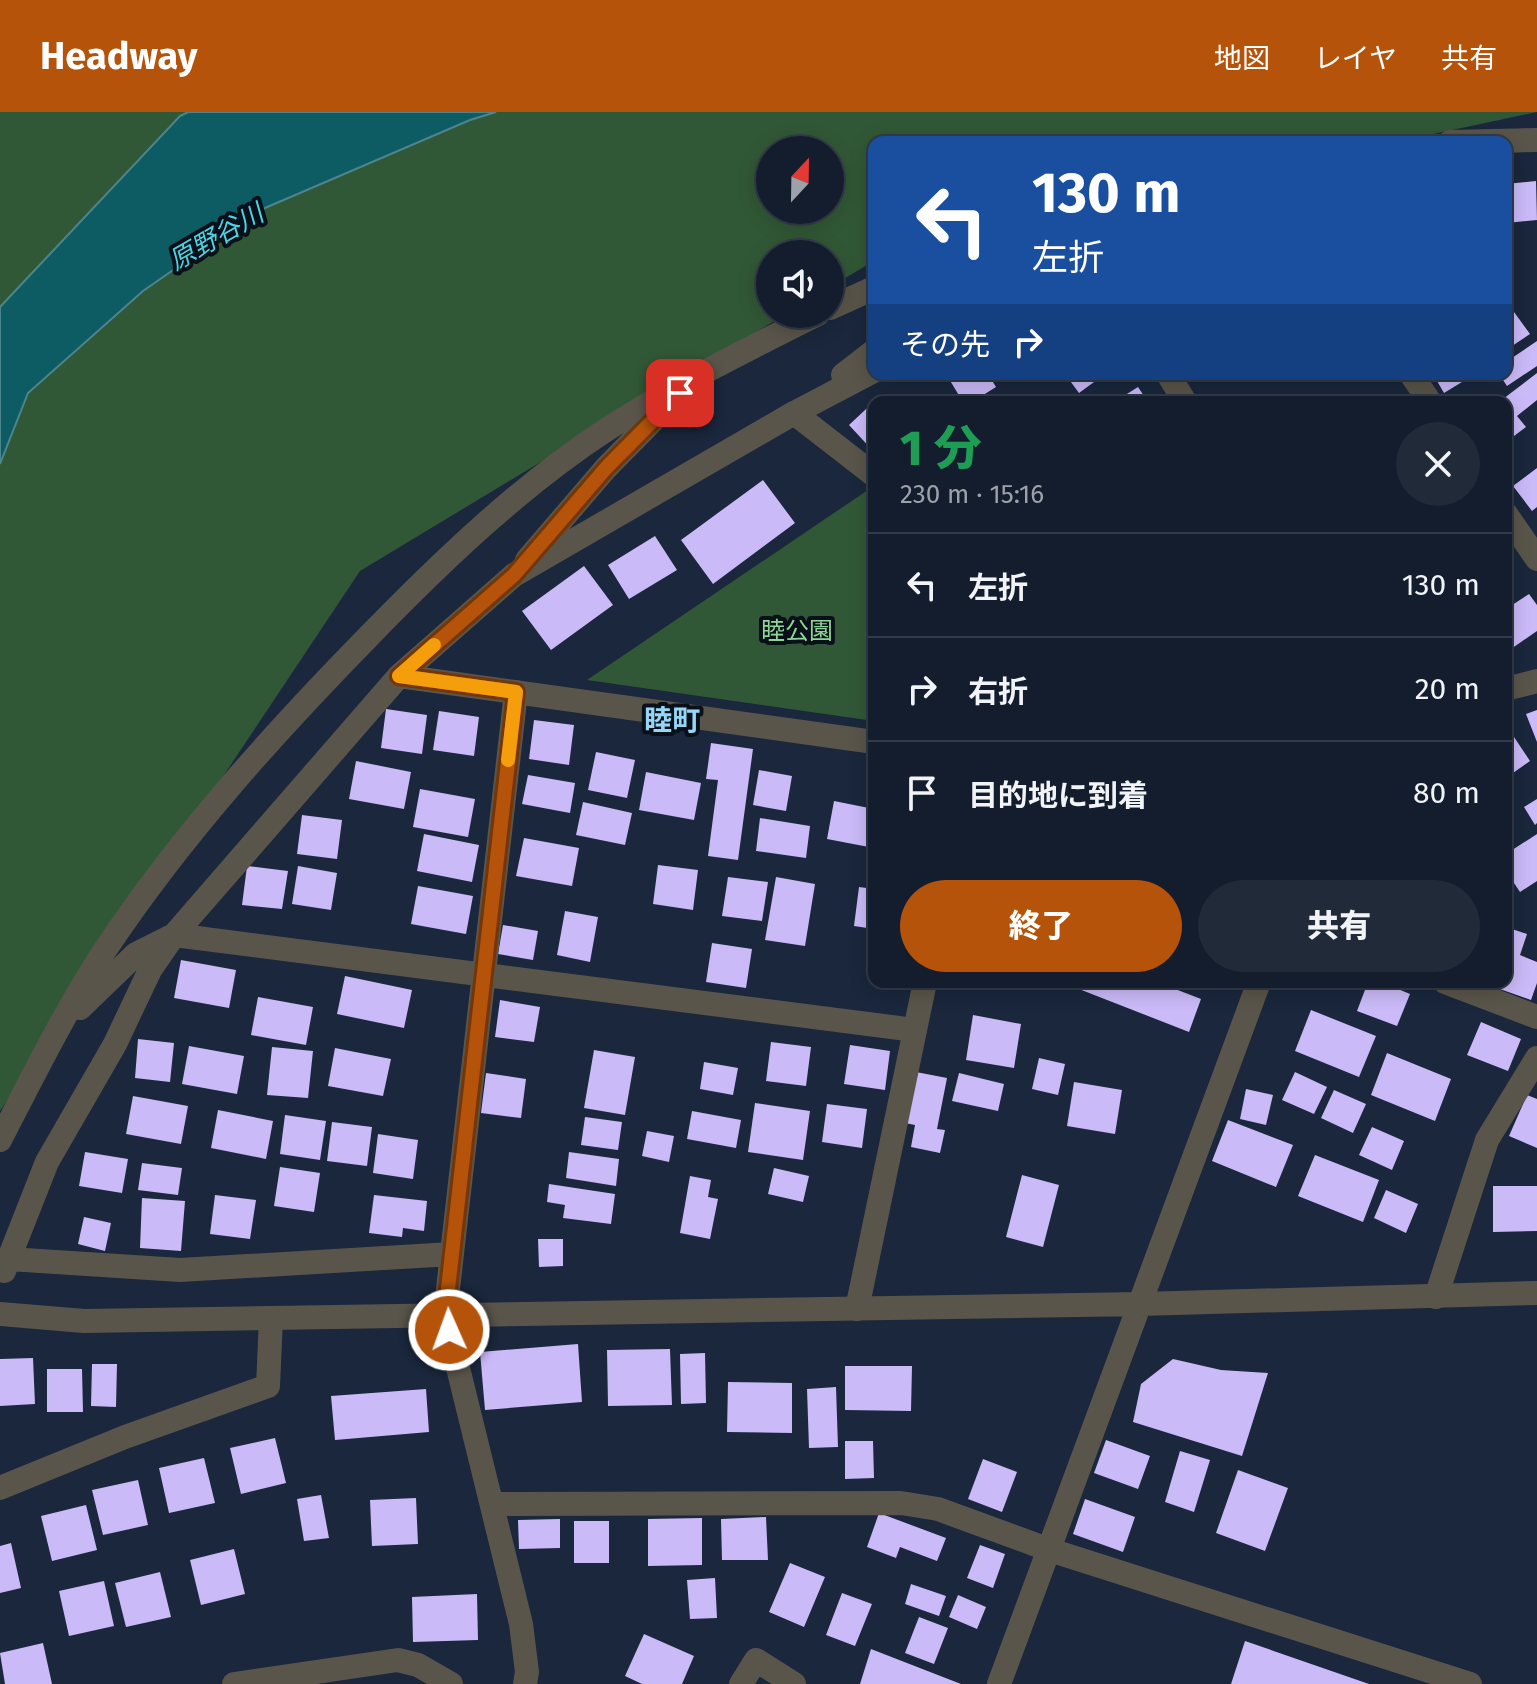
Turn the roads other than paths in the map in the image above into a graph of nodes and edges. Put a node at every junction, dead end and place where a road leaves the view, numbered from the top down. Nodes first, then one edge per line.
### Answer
1 (1537, 140) edge
2 (1512, 141) edge
3 (868, 291) edge
4 (844, 302) edge
5 (790, 328) edge
6 (868, 356) edge
7 (699, 374) junction
8 (868, 374) edge
9 (794, 413) junction
10 (868, 470) edge
11 (1512, 523) edge
12 (1537, 559) edge
13 (514, 575) junction
14 (399, 676) junction
15 (1537, 681) edge
16 (1512, 687) edge
17 (516, 692) junction
18 (868, 741) edge
19 (174, 935) junction
20 (484, 975) junction
21 (924, 988) edge
22 (1257, 988) edge
23 (1461, 988) edge
24 (1537, 1017) edge
25 (915, 1030) junction
26 (55, 1031) junction
27 (1535, 1065) edge
28 (0, 1140) edge
29 (452, 1254) junction
30 (1537, 1293) edge
31 (1436, 1297) junction
32 (1140, 1304) junction
33 (857, 1309) junction
34 (0, 1314) edge
35 (445, 1315) junction
36 (271, 1318) junction
37 (0, 1488) edge
38 (492, 1504) junction
39 (1050, 1550) junction
40 (234, 1684) edge
41 (451, 1684) edge
42 (525, 1684) edge
43 (741, 1684) edge
44 (794, 1684) edge
45 (999, 1684) edge
46 (1470, 1684) edge

1 - 2 street
3 - 4 street
5 - 7 street
6 - 9 street
7 - 13 street
7 - 26 street
8 - 9 street
9 - 10 street
9 - 13 street
11 - 12 street
13 - 14 street
14 - 17 street
14 - 19 street
15 - 16 street
17 - 18 street
17 - 20 street
19 - 20 street
19 - 26 street
19 - 29 street
20 - 25 street
20 - 29 street
21 - 25 street
22 - 32 street
23 - 24 street
25 - 33 street
26 - 28 street
27 - 31 street
29 - 35 street
30 - 31 street
31 - 32 street
32 - 33 street
32 - 39 street
33 - 35 street
34 - 36 street
35 - 36 street
35 - 38 street
36 - 37 street
38 - 39 street
38 - 42 street
39 - 45 street
39 - 46 street
40 - 41 street
43 - 44 street

